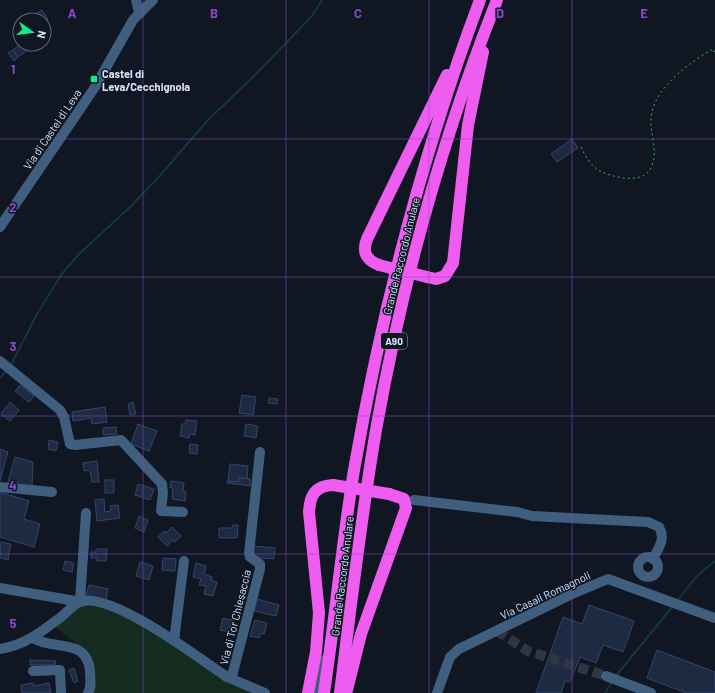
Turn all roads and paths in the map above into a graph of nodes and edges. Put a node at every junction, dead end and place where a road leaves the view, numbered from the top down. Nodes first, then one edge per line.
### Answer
1 (136, 0) edge
2 (153, 0) edge
3 (480, 0) edge
4 (495, 4) edge
5 (139, 12) junction
6 (463, 44) junction
7 (714, 48) edge
8 (715, 53) edge
9 (581, 147) dead end
10 (0, 226) edge
11 (2, 362) edge
12 (260, 452) dead end
13 (0, 487) edge
14 (52, 492) dead end
15 (414, 500) dead end
16 (183, 512) dead end
17 (86, 513) dead end
18 (654, 559) junction
19 (184, 561) dead end
20 (646, 577) junction
21 (0, 588) edge
22 (641, 591) junction
23 (80, 601) junction
24 (336, 609) junction
25 (715, 618) edge
26 (33, 638) junction
27 (174, 641) junction
28 (0, 649) edge
29 (33, 671) dead end
30 (606, 676) tunnel mouth
31 (227, 677) junction
32 (61, 693) edge
33 (88, 693) edge
34 (265, 693) edge
35 (308, 693) edge
36 (315, 693) edge
37 (324, 693) edge
38 (340, 693) edge
39 (346, 693) edge
40 (437, 693) edge
41 (651, 693) edge

1 - 5 street
2 - 5 street, Via di Castel di Leva
3 - 6 highway, Grande Raccordo Anulare / A90
4 - 6 highway, bridge
4 - 38 highway, Grande Raccordo Anulare / A90
5 - 10 street, Via di Castel di Leva
6 - 24 highway, Grande Raccordo Anulare / A90
7 - 8 path
7 - 9 path
11 - 16 street
12 - 31 street, Via di Tor Chiesaccia
13 - 14 street
15 - 18 street
17 - 23 street
18 - 20 street
18 - 20 street
19 - 27 street
20 - 22 street
21 - 23 street, Via di Tor Chiesaccia
22 - 25 street, Via Casali Romagnoli
22 - 40 street, Via Casali Romagnoli
23 - 26 street
23 - 27 street, Via di Tor Chiesaccia
24 - 36 street
24 - 37 highway, Grande Raccordo Anulare / A90
26 - 28 street
26 - 33 street
27 - 31 street, Via di Tor Chiesaccia
29 - 32 street
30 - 41 street
31 - 34 street
35 - 39 highway, bridge

